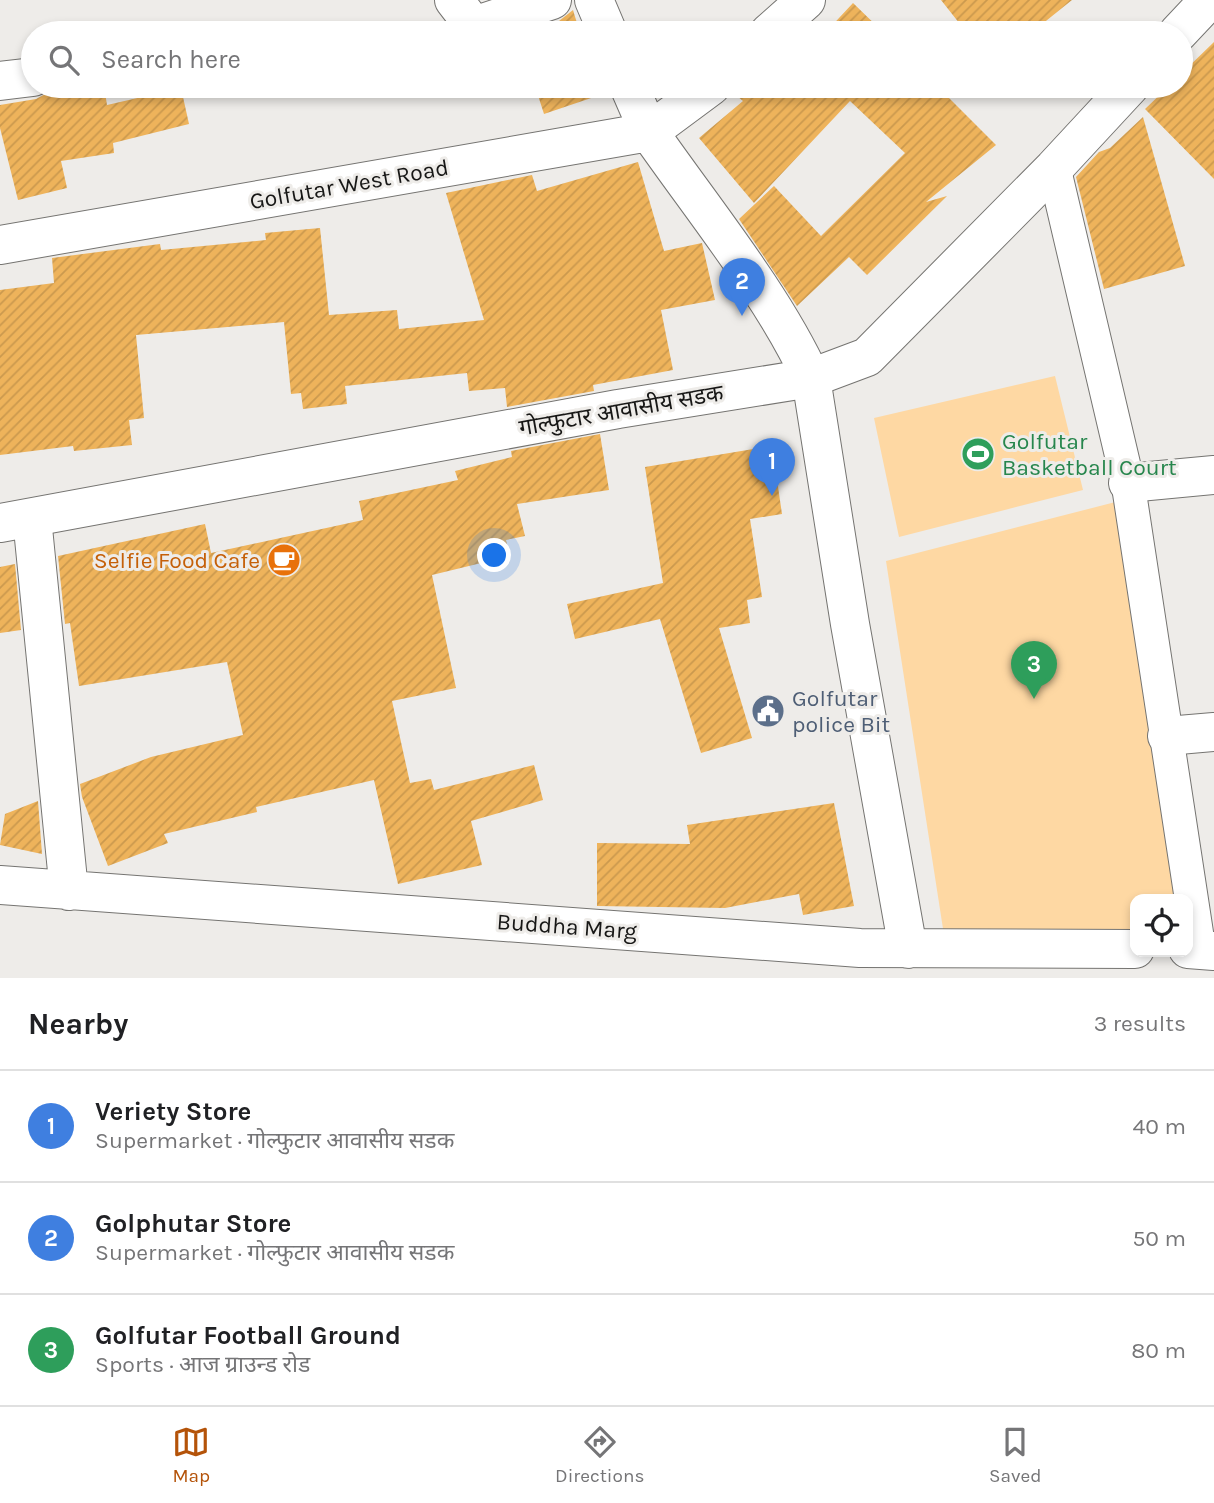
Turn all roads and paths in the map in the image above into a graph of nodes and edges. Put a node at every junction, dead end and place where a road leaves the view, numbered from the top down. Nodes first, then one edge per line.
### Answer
1 (454, 0) edge
2 (552, 0) edge
3 (594, 0) edge
4 (806, 0) edge
5 (1209, 0) edge
6 (470, 21) edge
7 (489, 21) edge
8 (603, 21) edge
9 (782, 21) edge
10 (1189, 21) edge
11 (21, 78) edge
12 (0, 81) edge
13 (634, 98) edge
14 (695, 98) edge
15 (1119, 98) edge
16 (649, 132) junction
17 (1054, 168) junction
18 (0, 245) edge
19 (811, 378) junction
20 (1214, 475) edge
21 (1128, 483) junction
22 (16, 521) edge
23 (1214, 732) edge
24 (1167, 736) junction
25 (0, 885) edge
26 (69, 891) junction
27 (908, 949) junction
28 (1130, 949) edge
29 (1200, 950) edge
30 (860, 963) edge

1 - 6 street
2 - 7 street
3 - 8 street
4 - 9 street
5 - 10 street
11 - 12 street
13 - 16 street
14 - 16 street
15 - 17 street, गोल्फुटार आवासीय सडक
16 - 18 street, Golfutar West Road
16 - 19 street
17 - 19 street, गोल्फुटार आवासीय सडक
17 - 21 street
19 - 22 street, गोल्फुटार आवासीय सडक
19 - 27 street
20 - 21 street
21 - 24 street
22 - 26 street
23 - 24 street
24 - 29 street
25 - 26 street, Buddha Marg
26 - 30 street, Buddha Marg
27 - 28 street, Buddha Marg
27 - 30 street, Buddha Marg

